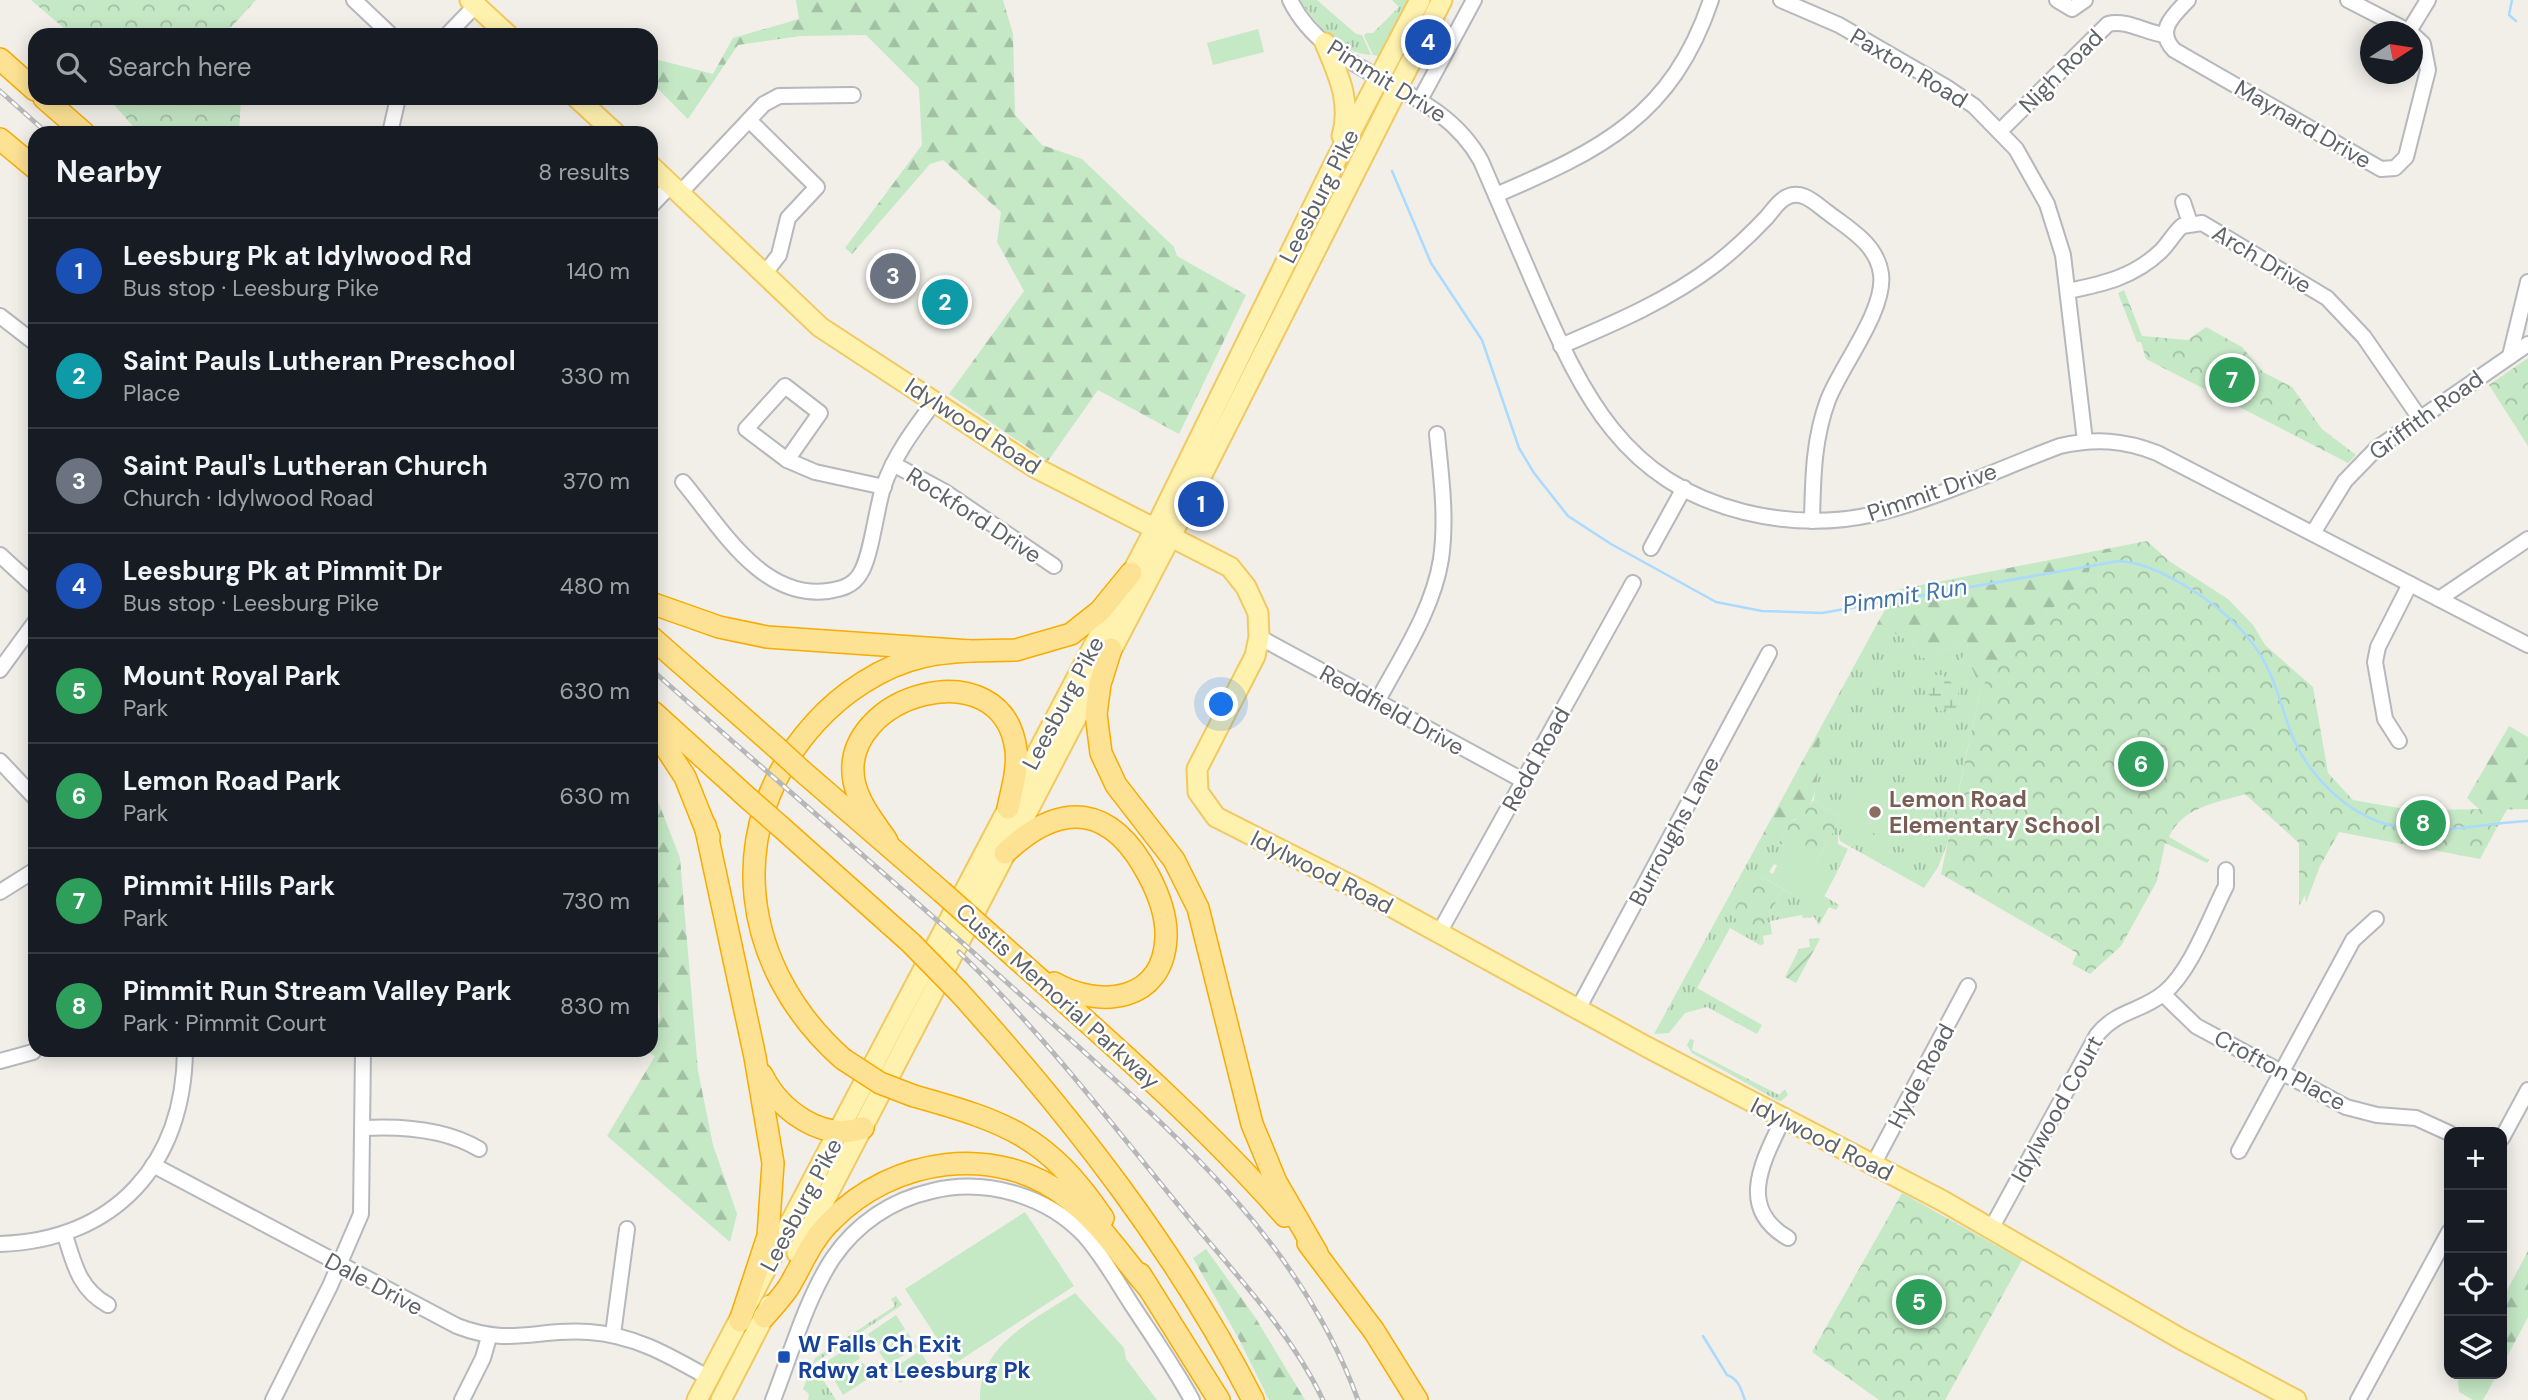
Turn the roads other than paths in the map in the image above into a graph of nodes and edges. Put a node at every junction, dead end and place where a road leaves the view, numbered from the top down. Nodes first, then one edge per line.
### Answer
1 (354, 0) edge
2 (1290, 0) edge
3 (1420, 0) edge
4 (1442, 0) edge
5 (1474, 0) edge
6 (1711, 0) edge
7 (1781, 0) edge
8 (2057, 0) edge
9 (2085, 0) edge
10 (2188, 0) edge
11 (2348, 0) edge
12 (2428, 0) edge
13 (473, 3) edge
14 (2389, 21) edge
15 (2416, 21) edge
16 (384, 28) edge
17 (453, 28) edge
18 (500, 28) edge
19 (2165, 35) junction
20 (1325, 43) junction
21 (2423, 44) edge
22 (0, 59) edge
23 (1380, 78) junction
24 (28, 84) edge
25 (1398, 87) junction
26 (853, 95) dead end
27 (1420, 100) junction
28 (52, 105) edge
29 (396, 105) edge
30 (585, 105) edge
31 (749, 120) junction
32 (76, 126) edge
33 (391, 126) edge
34 (607, 126) edge
35 (2000, 131) junction
36 (0, 139) edge
37 (1336, 160) junction
38 (28, 162) edge
39 (658, 173) edge
40 (675, 189) junction
41 (1496, 195) junction
42 (658, 201) edge
43 (2183, 201) dead end
44 (2190, 223) junction
45 (765, 273) junction
46 (2528, 282) edge
47 (2068, 291) junction
48 (0, 316) edge
49 (28, 338) edge
50 (2528, 344) edge
51 (1561, 346) junction
52 (2510, 356) junction
53 (935, 401) junction
54 (2419, 417) junction
55 (1437, 434) dead end
56 (2085, 441) junction
57 (787, 460) junction
58 (893, 464) junction
59 (683, 482) dead end
60 (884, 487) junction
61 (1684, 488) junction
62 (1812, 521) junction
63 (1163, 533) junction
64 (2313, 533) junction
65 (2528, 540) edge
66 (1651, 548) dead end
67 (0, 555) edge
68 (1054, 566) dead end
69 (1131, 573) junction
70 (28, 581) edge
71 (1633, 583) dead end
72 (2410, 584) junction
73 (2439, 599) junction
74 (658, 606) edge
75 (28, 632) edge
76 (1259, 637) junction
77 (658, 643) edge
78 (2528, 645) edge
79 (1111, 649) junction
80 (970, 651) junction
81 (1769, 653) dead end
82 (0, 670) edge
83 (1377, 702) junction
84 (658, 717) edge
85 (658, 736) edge
86 (2399, 741) dead end
87 (0, 761) edge
88 (1524, 781) junction
89 (28, 791) edge
90 (1008, 808) junction
91 (705, 825) junction
92 (887, 841) junction
93 (1005, 853) junction
94 (2226, 870) dead end
95 (28, 874) edge
96 (0, 892) edge
97 (2376, 919) dead end
98 (1439, 933) junction
99 (1027, 968) junction
100 (1968, 986) dead end
101 (2163, 994) junction
102 (1578, 1009) junction
103 (28, 1053) edge
104 (837, 1054) junction
105 (185, 1057) edge
106 (363, 1057) edge
107 (755, 1057) junction
108 (0, 1061) edge
109 (2281, 1073) junction
110 (2528, 1090) edge
111 (1783, 1119) junction
112 (363, 1128) junction
113 (863, 1128) junction
114 (2507, 1129) edge
115 (2444, 1131) edge
116 (839, 1134) junction
117 (479, 1149) dead end
118 (2239, 1151) dead end
119 (153, 1165) junction
120 (1873, 1165) junction
121 (627, 1228) dead end
122 (1991, 1229) junction
123 (65, 1235) junction
124 (1788, 1238) dead end
125 (2444, 1241) edge
126 (0, 1244) edge
127 (1317, 1253) junction
128 (339, 1266) junction
129 (1147, 1286) junction
130 (108, 1306) dead end
131 (764, 1317) junction
132 (740, 1321) junction
133 (613, 1334) junction
134 (489, 1337) junction
135 (733, 1377) junction
136 (709, 1378) junction
137 (273, 1400) edge
138 (462, 1400) edge
139 (697, 1400) edge
140 (721, 1400) edge
141 (733, 1400) edge
142 (773, 1400) edge
143 (1192, 1400) edge
144 (1219, 1400) edge
145 (1253, 1400) edge
146 (1417, 1400) edge
147 (2296, 1400) edge
148 (2358, 1400) edge

1 - 16 street
2 - 20 street, Pimmit Drive
3 - 23 main road, Leesburg Pike
4 - 25 main road, Leesburg Pike
5 - 27 street
6 - 41 street
7 - 35 street, Paxton Road
8 - 9 street
10 - 19 street
11 - 14 street
12 - 15 street
13 - 17 street
13 - 18 main road
19 - 21 street, Maynard Drive
19 - 35 street, Nigh Road
20 - 23 street, Pimmit Drive
20 - 37 main road
22 - 24 highway
23 - 25 street, Pimmit Drive
23 - 37 main road, Leesburg Pike
25 - 27 street, Pimmit Drive
25 - 63 main road, Leesburg Pike
26 - 31 street
27 - 41 street, Pimmit Drive
28 - 32 highway
29 - 33 street
30 - 34 main road
31 - 40 street
31 - 45 street
35 - 47 street, Paxton Road
36 - 38 highway
37 - 63 main road, Leesburg Pike
39 - 40 main road, Idylwood Road
40 - 42 street
40 - 45 main road, Idylwood Road
41 - 51 street, Pimmit Drive
43 - 44 street
44 - 47 street, Arch Drive
44 - 54 street, Arch Drive
45 - 53 main road, Idylwood Road
46 - 52 street
47 - 56 street, Paxton Road
48 - 49 street
50 - 52 street, Griffith Road
51 - 61 street, Pimmit Drive
51 - 62 street
52 - 54 street, Griffith Road
53 - 58 street
53 - 63 main road, Idylwood Road
54 - 64 street, Griffith Road
55 - 83 street
56 - 62 street, Pimmit Drive
56 - 64 street, Pimmit Drive
57 - 57 street
57 - 60 street
58 - 60 street
58 - 68 street, Rockford Drive
59 - 60 street
61 - 62 street, Pimmit Drive
61 - 66 street
63 - 69 main road, Leesburg Pike
63 - 76 main road, Idylwood Road
63 - 79 main road, Leesburg Pike
64 - 72 street, Pimmit Drive
65 - 73 street
67 - 70 street
69 - 80 highway
69 - 90 main road, Leesburg Pike
71 - 88 street, Redd Road
72 - 73 street, Pimmit Drive
72 - 86 street
73 - 78 street, Pimmit Drive
74 - 80 highway
75 - 82 street
76 - 83 street, Reddfield Drive
76 - 98 main road, Idylwood Road
77 - 92 highway, Custis Memorial Parkway, bridge
79 - 93 main road, Leesburg Pike
79 - 127 highway
80 - 104 highway
81 - 102 street, Burroughs Lane
83 - 88 street, Reddfield Drive
84 - 145 highway, bridge
85 - 91 highway
87 - 89 street
88 - 98 street, Redd Road
90 - 92 highway
90 - 116 main road, Leesburg Pike
91 - 104 highway
91 - 107 highway
92 - 99 highway, Custis Memorial Parkway, bridge
93 - 99 highway
93 - 113 main road, Leesburg Pike
94 - 101 street, Idylwood Court
95 - 96 street
97 - 109 street
98 - 102 main road, Idylwood Road
99 - 127 highway, Custis Memorial Parkway
100 - 120 street, Hyde Road
101 - 109 street, Crofton Place
101 - 122 street, Idylwood Court
102 - 111 main road, Idylwood Road
103 - 108 street
104 - 129 highway, bridge
105 - 119 street
106 - 112 street
107 - 116 highway
107 - 132 highway
109 - 115 street, Crofton Place
109 - 118 street
110 - 114 street
111 - 120 main road, Idylwood Road
111 - 124 street
112 - 117 street
112 - 128 street
113 - 116 highway
113 - 131 main road, Leesburg Pike
116 - 132 main road, Leesburg Pike
119 - 123 street
119 - 128 street, Dale Drive
120 - 122 main road, Idylwood Road
121 - 133 street
122 - 147 main road, Idylwood Road
123 - 126 street
123 - 130 street
125 - 148 street
127 - 146 highway, Custis Memorial Parkway
128 - 134 street, Dale Drive
128 - 137 street
129 - 131 highway
129 - 144 highway
131 - 135 main road, Leesburg Pike
132 - 136 main road, Leesburg Pike
133 - 134 street, Dale Drive
133 - 136 street, Dale Drive
134 - 138 street
135 - 140 main road, Leesburg Pike
135 - 141 street
136 - 139 main road, Leesburg Pike
142 - 143 street

